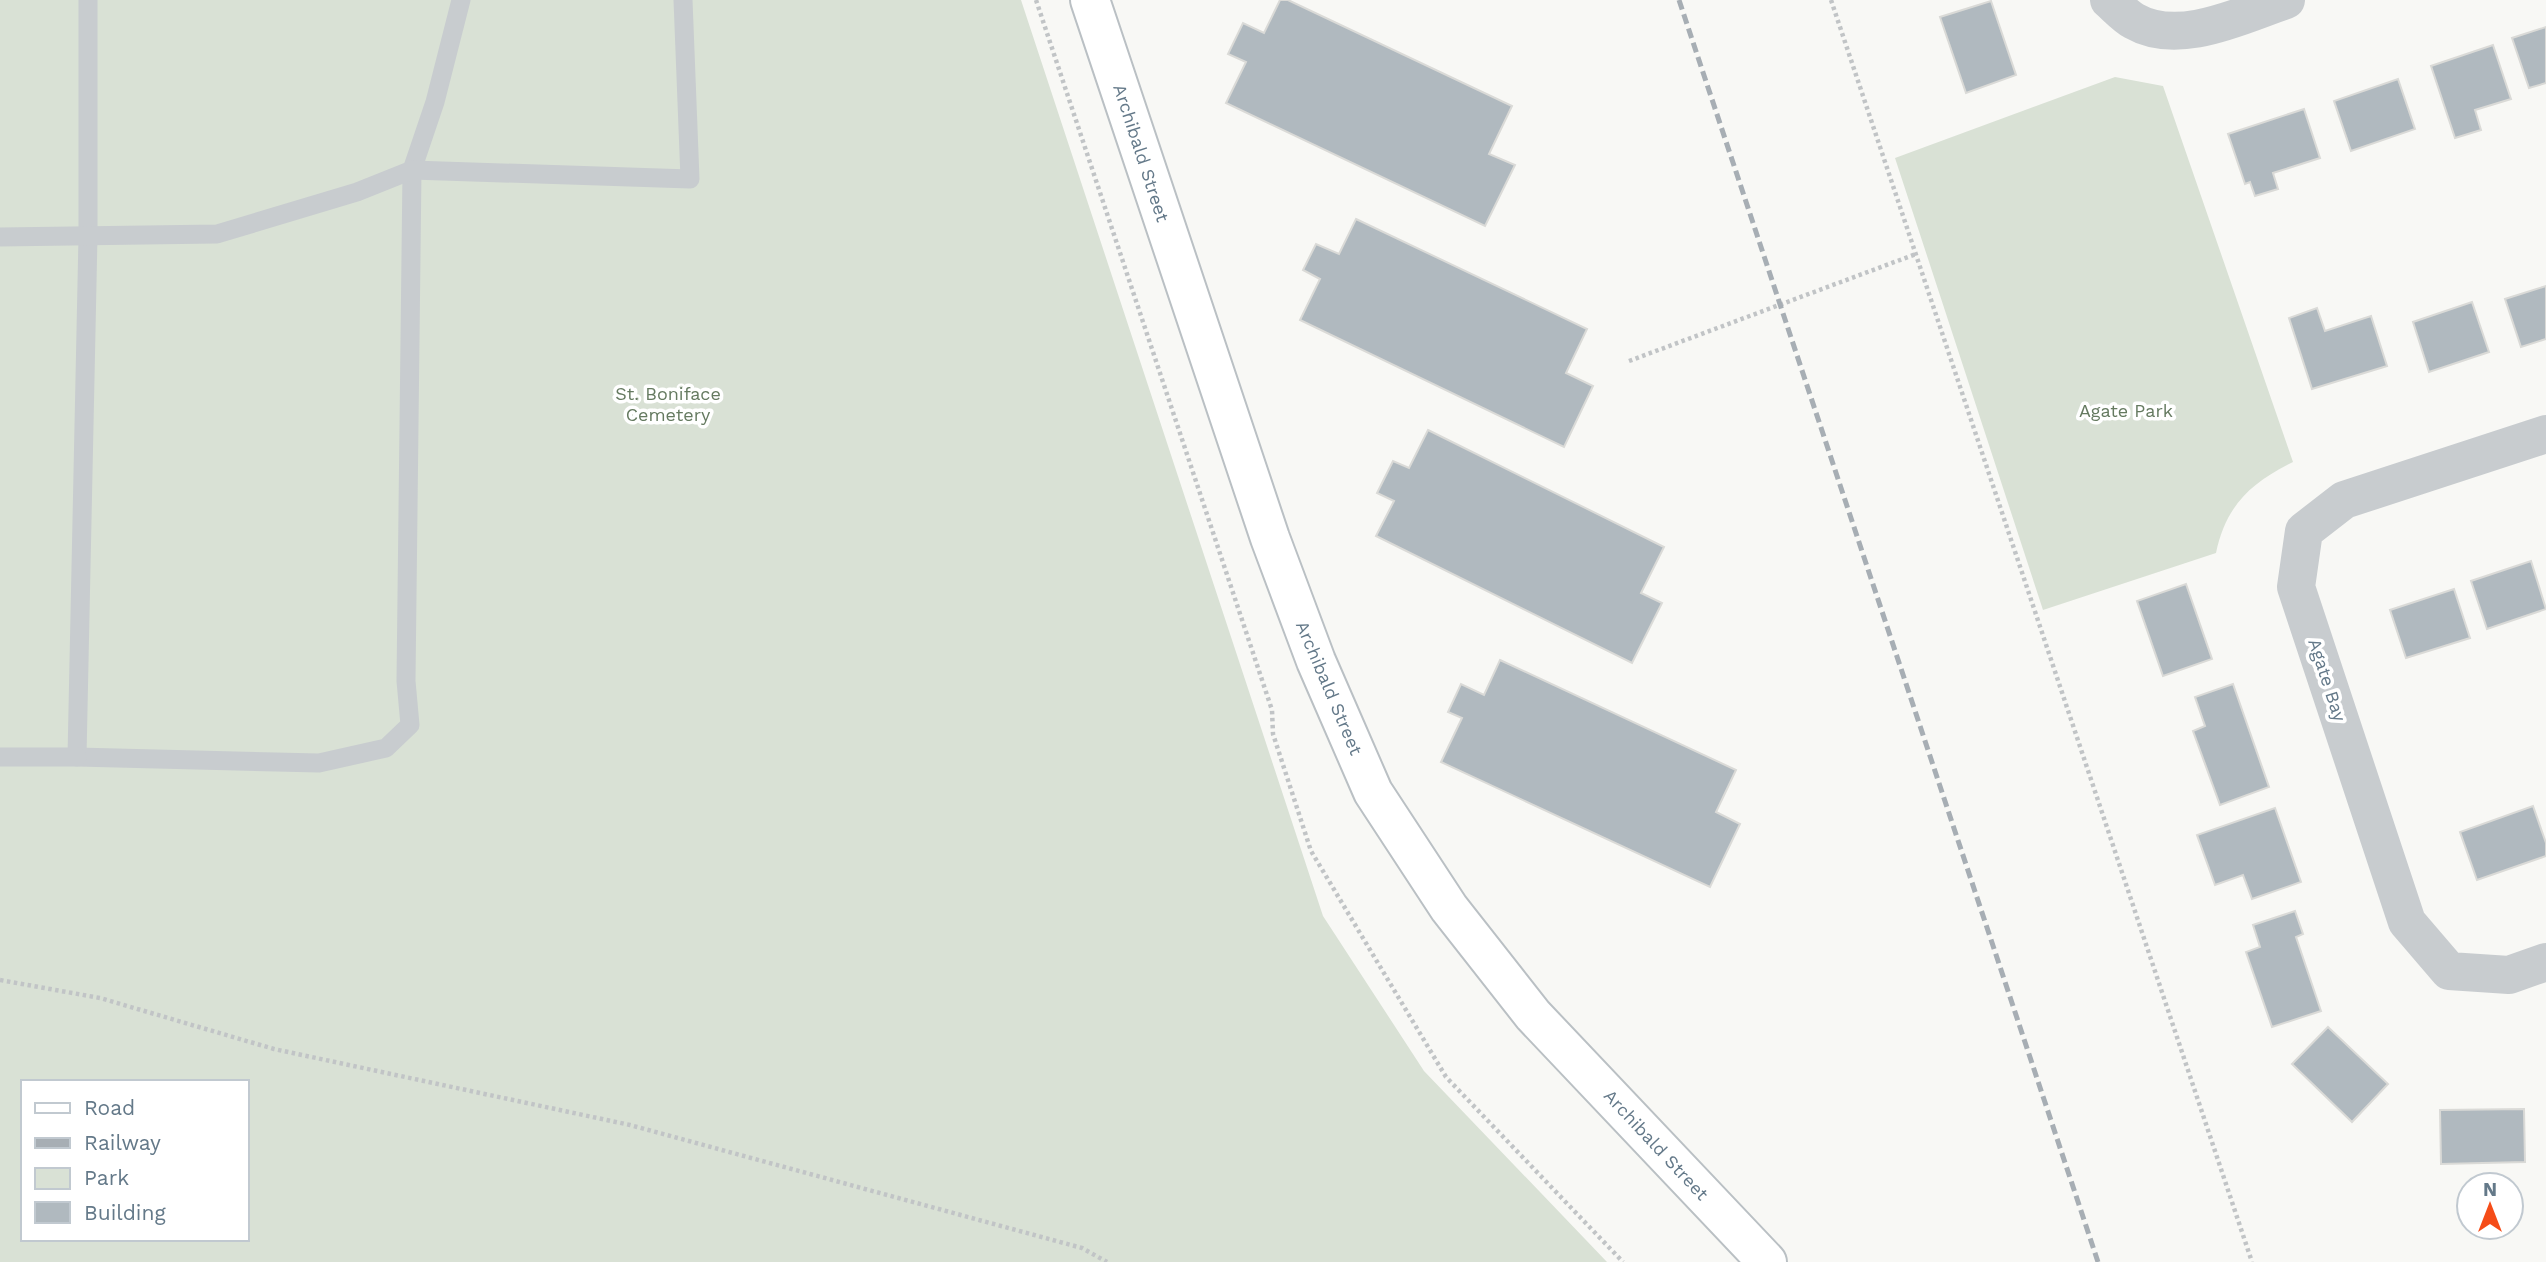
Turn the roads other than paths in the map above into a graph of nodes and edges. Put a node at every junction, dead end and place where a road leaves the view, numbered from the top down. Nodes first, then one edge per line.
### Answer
1 (88, 0) edge
2 (461, 0) edge
3 (683, 0) edge
4 (1090, 0) edge
5 (2109, 0) edge
6 (2286, 0) edge
7 (412, 170) junction
8 (88, 236) junction
9 (0, 237) edge
10 (2546, 434) edge
11 (0, 757) edge
12 (77, 757) junction
13 (2546, 962) edge
14 (1767, 1262) edge

1 - 8 lane
2 - 7 lane
3 - 7 lane
4 - 14 main road, Archibald Street
5 - 6 street
7 - 8 lane
7 - 12 lane
8 - 9 lane
8 - 12 lane
10 - 13 street, Agate Bay
11 - 12 lane

